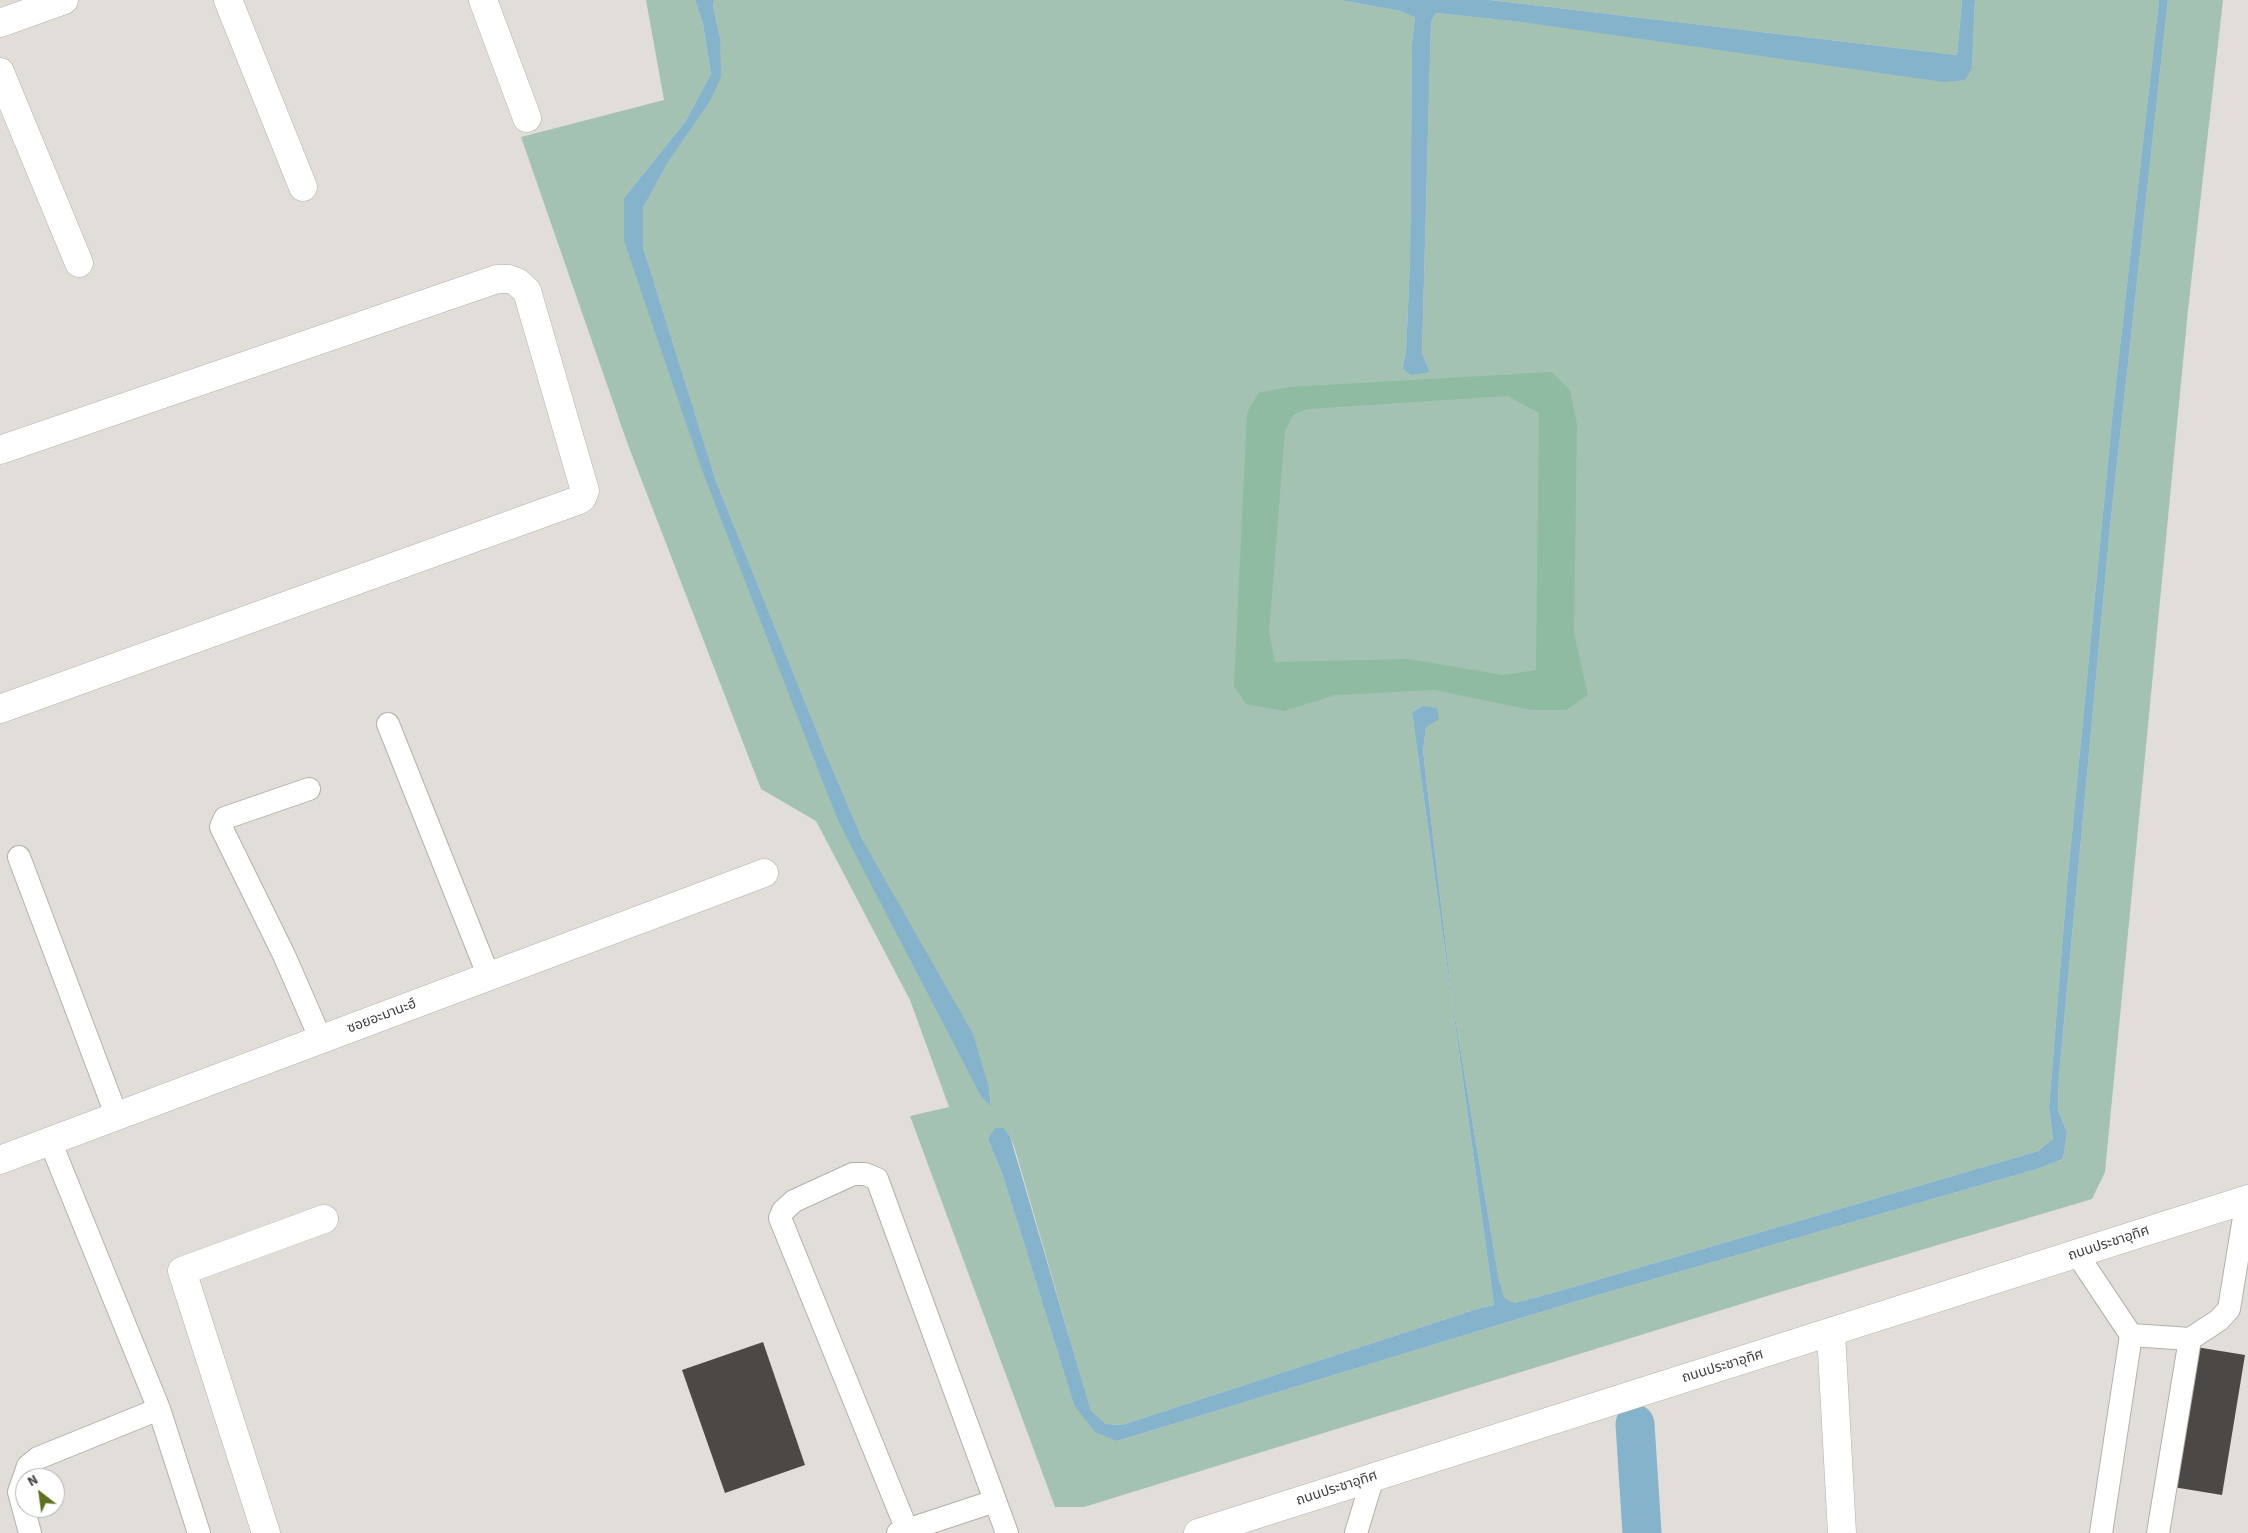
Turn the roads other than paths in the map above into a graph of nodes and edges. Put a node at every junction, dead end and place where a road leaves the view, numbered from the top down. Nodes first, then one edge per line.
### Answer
1 (64, 0) edge
2 (228, 0) edge
3 (483, 0) edge
4 (0, 23) edge
5 (0, 72) edge
6 (527, 118) dead end
7 (303, 187) dead end
8 (79, 263) dead end
9 (0, 450) edge
10 (0, 709) edge
11 (388, 724) dead end
12 (309, 789) dead end
13 (19, 857) dead end
14 (764, 873) dead end
15 (489, 977) junction
16 (321, 1040) junction
17 (117, 1117) junction
18 (50, 1141) junction
19 (0, 1160) edge
20 (2248, 1199) edge
21 (324, 1219) dead end
22 (2077, 1254) junction
23 (1832, 1333) junction
24 (2131, 1335) junction
25 (2190, 1339) junction
26 (159, 1409) junction
27 (1373, 1477) junction
28 (995, 1500) junction
29 (902, 1532) edge
30 (30, 1533) edge
31 (199, 1533) edge
32 (266, 1533) edge
33 (1007, 1533) edge
34 (1198, 1533) edge
35 (1356, 1533) edge
36 (1842, 1533) edge
37 (2101, 1533) edge
38 (2158, 1533) edge

1 - 4 street
2 - 7 street
3 - 6 street
5 - 8 street
9 - 10 street
11 - 15 lane
12 - 16 lane
13 - 17 lane
14 - 15 street, ซอยอะมานะฮ์
15 - 16 street, ซอยอะมานะฮ์
16 - 17 street, ซอยอะมานะฮ์
17 - 18 street, ซอยอะมานะฮ์
18 - 19 street, ซอยอะมานะฮ์
18 - 26 lane
20 - 22 street, ถนนประชาอุทิศ
20 - 25 lane
21 - 32 street
22 - 23 street, ถนนประชาอุทิศ
22 - 24 lane
23 - 27 street, ถนนประชาอุทิศ
23 - 36 street
24 - 25 lane
24 - 37 lane
25 - 38 lane
26 - 30 lane
26 - 31 lane
27 - 34 street, ถนนประชาอุทิศ
27 - 35 lane
28 - 29 lane
28 - 29 lane
28 - 33 lane

